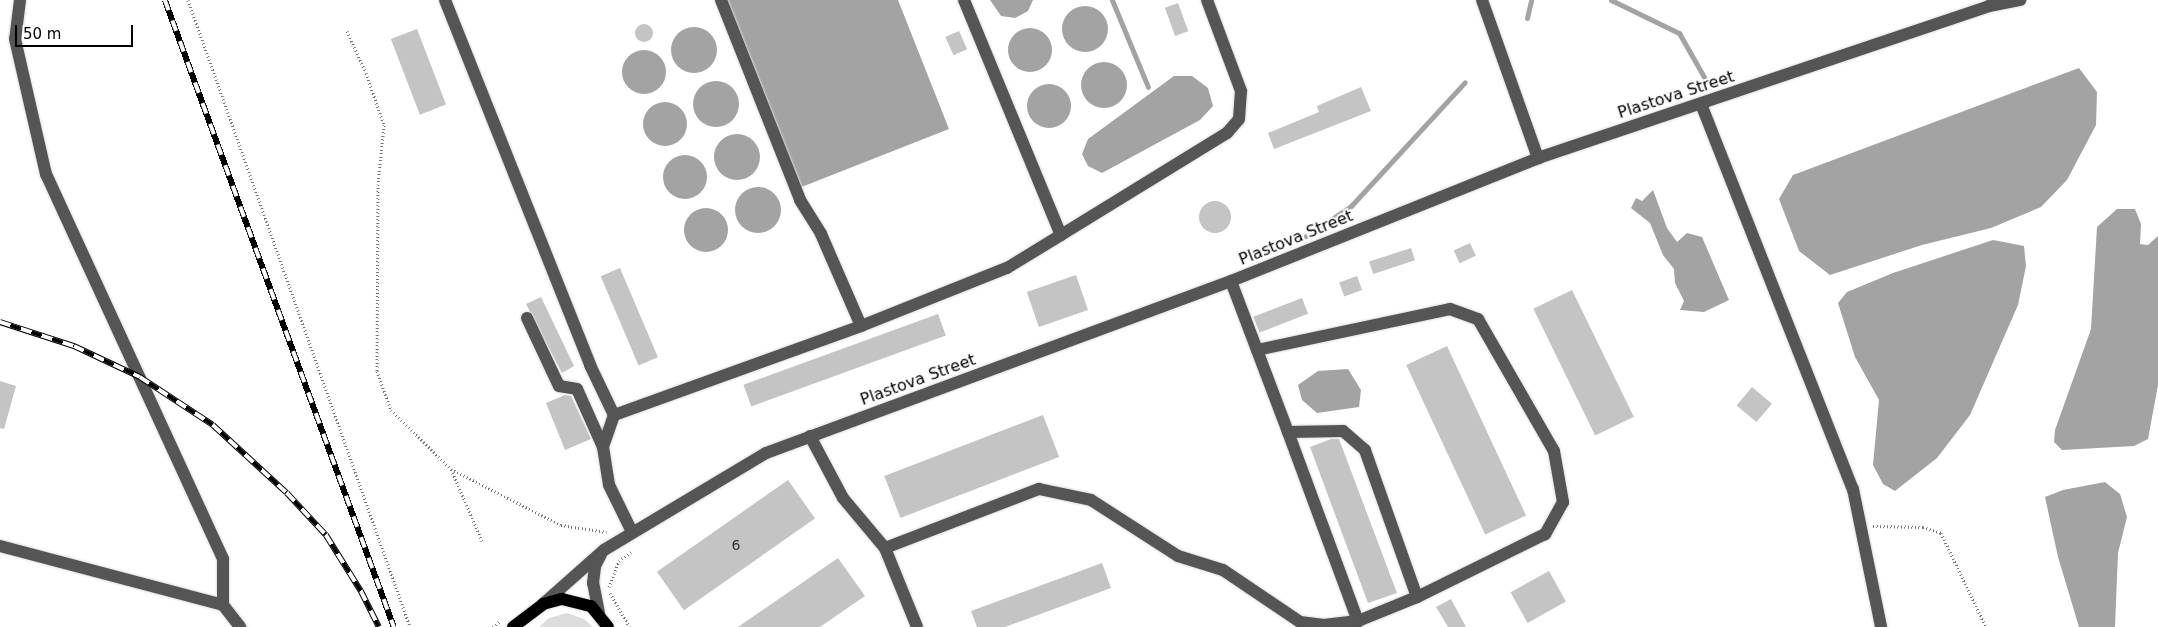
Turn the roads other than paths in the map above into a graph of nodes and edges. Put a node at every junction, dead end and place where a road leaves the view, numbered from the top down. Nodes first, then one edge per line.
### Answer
1 (20, 0) edge
2 (445, 0) edge
3 (721, 0) edge
4 (964, 0) edge
5 (1207, 0) edge
6 (1482, 0) edge
7 (2020, 0) edge
8 (1702, 104) junction
9 (1538, 158) junction
10 (1061, 235) junction
11 (1232, 282) junction
12 (527, 318) dead end
13 (862, 326) junction
14 (1257, 350) junction
15 (614, 415) junction
16 (1288, 432) junction
17 (810, 436) junction
18 (603, 447) junction
19 (632, 532) junction
20 (0, 546) edge
21 (885, 548) junction
22 (604, 550) junction
23 (1417, 597) junction
24 (543, 604) junction
25 (223, 605) junction
26 (1358, 621) junction
27 (523, 622) edge
28 (606, 622) edge
29 (240, 627) edge
30 (513, 627) edge
31 (918, 627) edge
32 (1881, 627) edge

1 - 25 street
2 - 15 street
3 - 13 street
4 - 10 street
5 - 10 street
6 - 9 street
7 - 8 street, Plastova Street
8 - 9 street, Plastova Street
8 - 32 street
9 - 11 street, Plastova Street
10 - 13 street
11 - 14 street
11 - 17 street, Plastova Street
12 - 18 street
13 - 15 street
14 - 16 street
14 - 23 street
15 - 18 street
16 - 23 street
16 - 26 street
17 - 19 street, Plastova Street
17 - 21 street
18 - 19 street
19 - 22 street, Plastova Street
20 - 25 street
21 - 26 street
21 - 31 street
22 - 24 street, Plastova Street
22 - 28 street
23 - 26 street
24 - 27 main road
24 - 28 main road
25 - 29 street
27 - 30 main road

